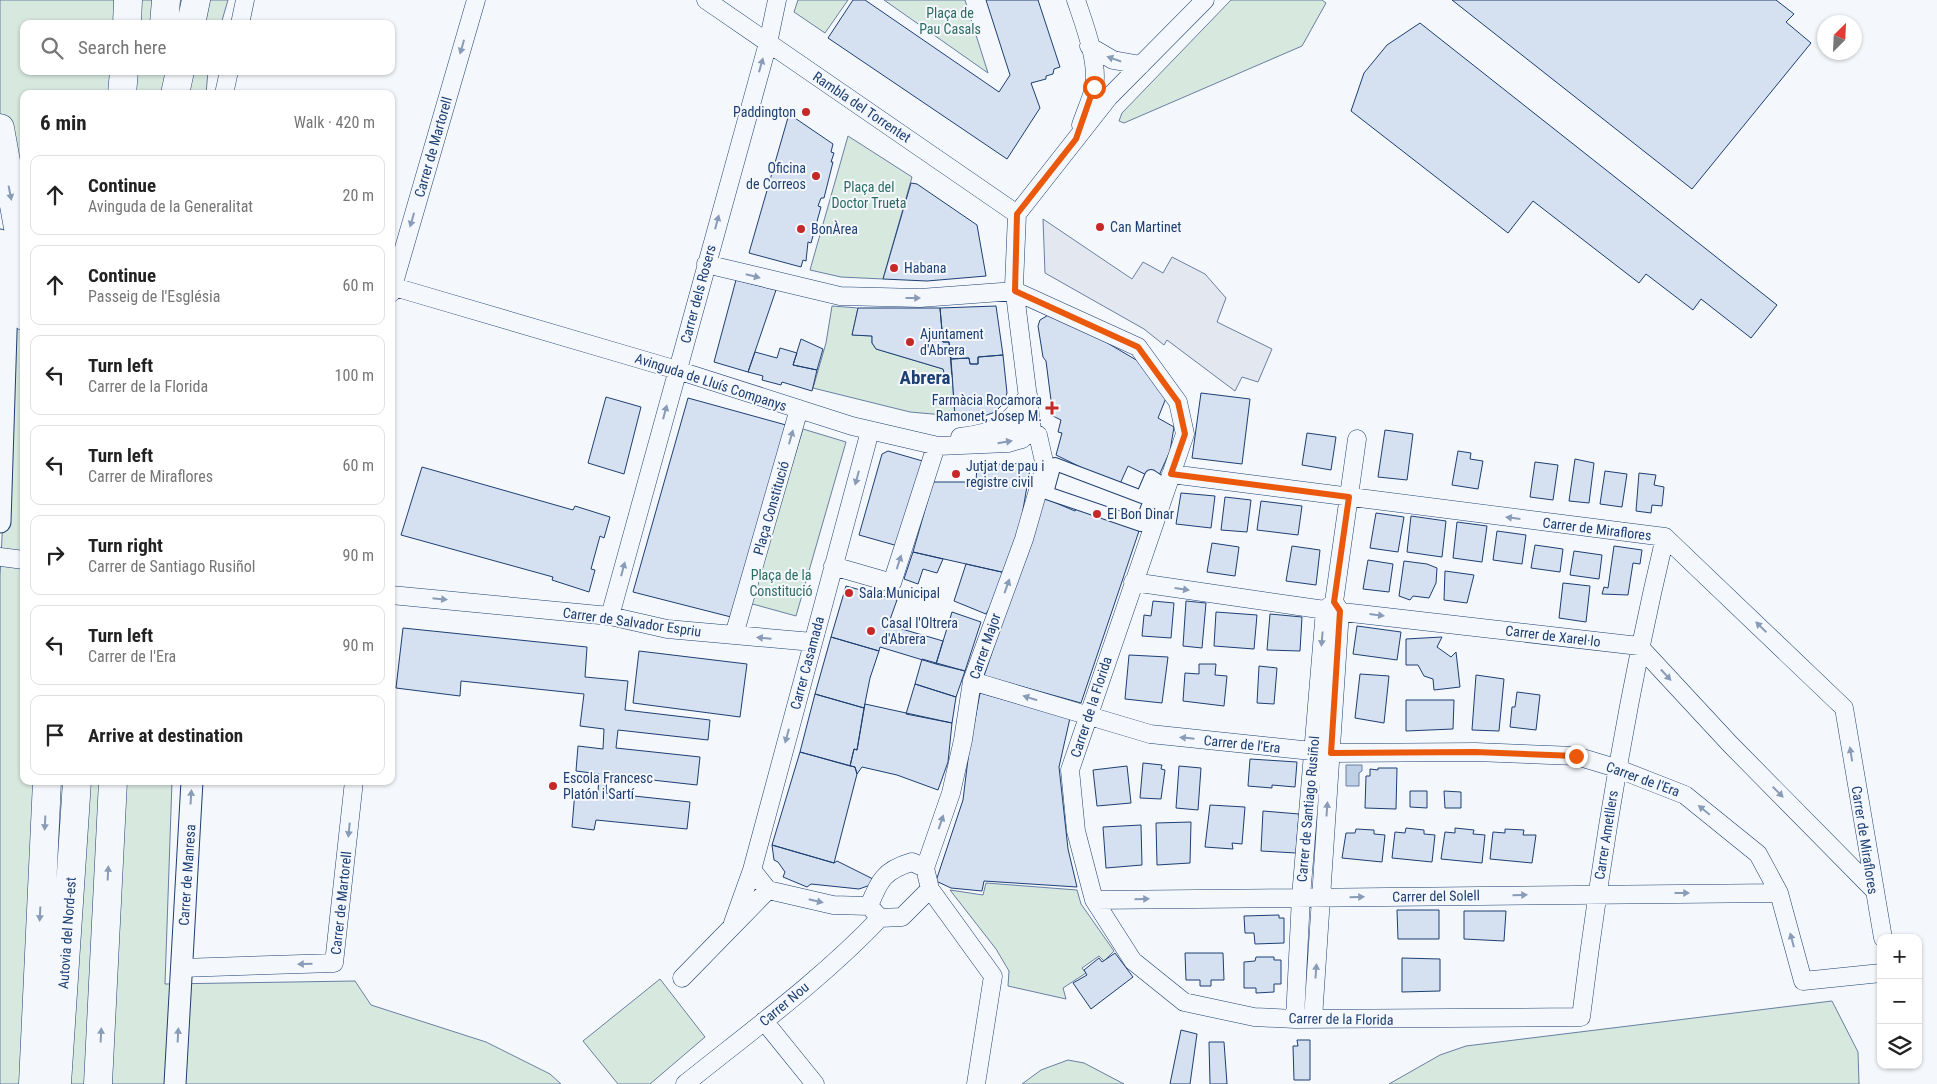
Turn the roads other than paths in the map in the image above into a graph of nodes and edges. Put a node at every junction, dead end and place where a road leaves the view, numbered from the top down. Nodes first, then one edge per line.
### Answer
1 (128, 0) edge
2 (166, 0) edge
3 (196, 0) edge
4 (245, 0) edge
5 (476, 0) edge
6 (706, 0) edge
7 (777, 0) edge
8 (1076, 0) edge
9 (1206, 0) edge
10 (127, 20) edge
11 (164, 20) edge
12 (192, 20) edge
13 (241, 20) edge
14 (768, 43) junction
15 (1089, 46) junction
16 (1141, 65) junction
17 (124, 75) edge
18 (161, 75) edge
19 (179, 75) edge
20 (228, 75) edge
21 (122, 90) edge
22 (160, 90) edge
23 (176, 90) edge
24 (225, 90) edge
25 (0, 128) edge
26 (1076, 139) junction
27 (1017, 214) junction
28 (0, 240) edge
29 (706, 264) junction
30 (16, 266) edge
31 (395, 279) edge
32 (395, 290) edge
33 (20, 291) edge
34 (1015, 291) junction
35 (677, 370) junction
36 (1028, 395) junction
37 (799, 409) junction
38 (1000, 428) junction
39 (1032, 430) junction
40 (870, 431) junction
41 (905, 439) junction
42 (1358, 439) dead end
43 (936, 446) junction
44 (1054, 464) joint
45 (1171, 474) junction
46 (1349, 497) junction
47 (0, 522) edge
48 (1664, 537) junction
49 (0, 557) edge
50 (20, 559) edge
51 (833, 566) junction
52 (1133, 582) junction
53 (395, 595) edge
54 (1333, 608) junction
55 (610, 616) junction
56 (734, 635) junction
57 (813, 642) junction
58 (1639, 646) junction
59 (972, 681) junction
60 (1088, 716) junction
61 (1313, 752) junction
62 (1331, 753) junction
63 (1616, 768) junction
64 (47, 785) edge
65 (77, 785) edge
66 (112, 785) edge
67 (192, 785) edge
68 (354, 785) edge
69 (925, 868) junction
70 (752, 870) junction
71 (930, 889) junction
72 (1873, 889) junction
73 (768, 890) junction
74 (1779, 893) junction
75 (1596, 894) junction
76 (1301, 897) junction
77 (1321, 897) junction
78 (1094, 900) junction
79 (874, 912) junction
80 (731, 928) junction
81 (1882, 934) edge
82 (181, 968) junction
83 (1877, 973) edge
84 (682, 978) dead end
85 (1580, 1017) joint
86 (1295, 1020) junction
87 (1312, 1020) junction
88 (764, 1021) junction
89 (33, 1084) edge
90 (57, 1084) edge
91 (98, 1084) edge
92 (175, 1084) edge
93 (685, 1084) edge
94 (815, 1084) edge
95 (976, 1084) edge

1 - 10 highway
2 - 11 highway
3 - 12 highway
4 - 13 street
5 -> 31 street, Carrer de Martorell
6 - 14 street, Rambla del Torrentet
7 - 14 street, Carrer dels Rosers
8 - 15 street
9 - 16 street
14 - 27 street, Rambla del Torrentet
29 -> 14 street, Carrer dels Rosers
16 -> 15 street
15 - 26 street
16 - 26 street
17 - 21 highway
18 - 22 highway
19 - 23 highway
20 - 24 street
25 -> 30 highway
26 - 27 street
27 - 34 street, Carrer Major
28 - 30 street
29 -> 34 street
29 - 35 street, Carrer dels Rosers
30 - 33 highway
30 - 47 street
32 - 35 street, Avinguda de Lluís Companys
34 - 36 street, Carrer Major
34 - 45 street, Carrer de la Florida
35 - 37 street, Avinguda de Lluís Companys
55 -> 35 street, Carrer dels Rosers
36 - 38 street
36 - 39 street, Carrer Major
37 - 40 street, Avinguda de Lluís Companys
56 -> 37 street, Plaça Constitució
38 - 39 street
38 - 41 street
43 -> 39 street, Avinguda de Lluís Companys
59 -> 39 street, Carrer Major
40 - 41 street, Avinguda de Lluís Companys
40 -> 51 street, Carrer Casamada
41 - 43 street, Avinguda de Lluís Companys
42 - 46 street, Carrer de Santiago Rusiñol
51 -> 43 street
44 - 44 street
45 - 46 street, Carrer de Miraflores
45 - 52 street, Carrer de la Florida
48 -> 46 street, Carrer de Miraflores
46 - 54 street, Carrer de Santiago Rusiñol
48 - 58 street, Carrer Ametllers
72 -> 48 street, Carrer de Miraflores
49 - 50 street
51 - 57 street, Carrer Casamada
52 -> 54 street, Carrer de Xarel·lo
52 - 60 street, Carrer de la Florida
53 -> 55 street, Carrer de Salvador Espriu
54 -> 58 street, Carrer de Xarel·lo
54 -> 61 street, Carrer de Santiago Rusiñol
54 - 62 street, Carrer de Santiago Rusiñol
55 - 56 street, Carrer de Salvador Espriu
57 -> 56 street, Carrer de Salvador Espriu
57 -> 70 street, Carrer Casamada
58 - 63 street, Carrer Ametllers
58 -> 72 street
60 -> 59 street, Carrer de l'Era
69 -> 59 street, Carrer Major
61 -> 60 street, Carrer de l'Era
60 - 78 street, Carrer de la Florida
61 - 62 street, Carrer de l'Era
61 - 76 street, Carrer de Santiago Rusiñol
62 - 63 street, Carrer de l'Era
77 -> 62 street, Carrer de Santiago Rusiñol
74 -> 63 street, Carrer de l'Era
63 - 75 street, Carrer Ametllers
64 -> 89 highway
65 - 90 highway, Autovia del Nord-est
91 -> 66 highway
82 -> 67 street, Carrer de Manresa
68 -> 82 street, Carrer de Martorell
69 - 71 street
69 - 79 street
70 - 73 street
70 - 80 street, Carrer Casamada
71 - 79 street
71 - 95 street
72 - 81 street, Carrer de Miraflores
73 -> 79 street
73 - 80 street
75 -> 74 street, Carrer del Solell
83 -> 74 street, Carrer de l'Era
77 -> 75 street, Carrer del Solell
75 - 85 street, Carrer Ametllers
76 - 77 street, Carrer del Solell
78 -> 76 street, Carrer del Solell
76 - 86 street, Carrer de Santiago Rusiñol
87 -> 77 street, Carrer de Santiago Rusiñol
78 - 86 street, Carrer de la Florida
79 - 88 street, Carrer Nou
80 - 84 street
92 -> 82 street, Carrer de Manresa
85 - 87 street, Carrer de la Florida
86 - 87 street, Carrer de la Florida
88 - 93 street, Carrer Nou
88 - 94 street

